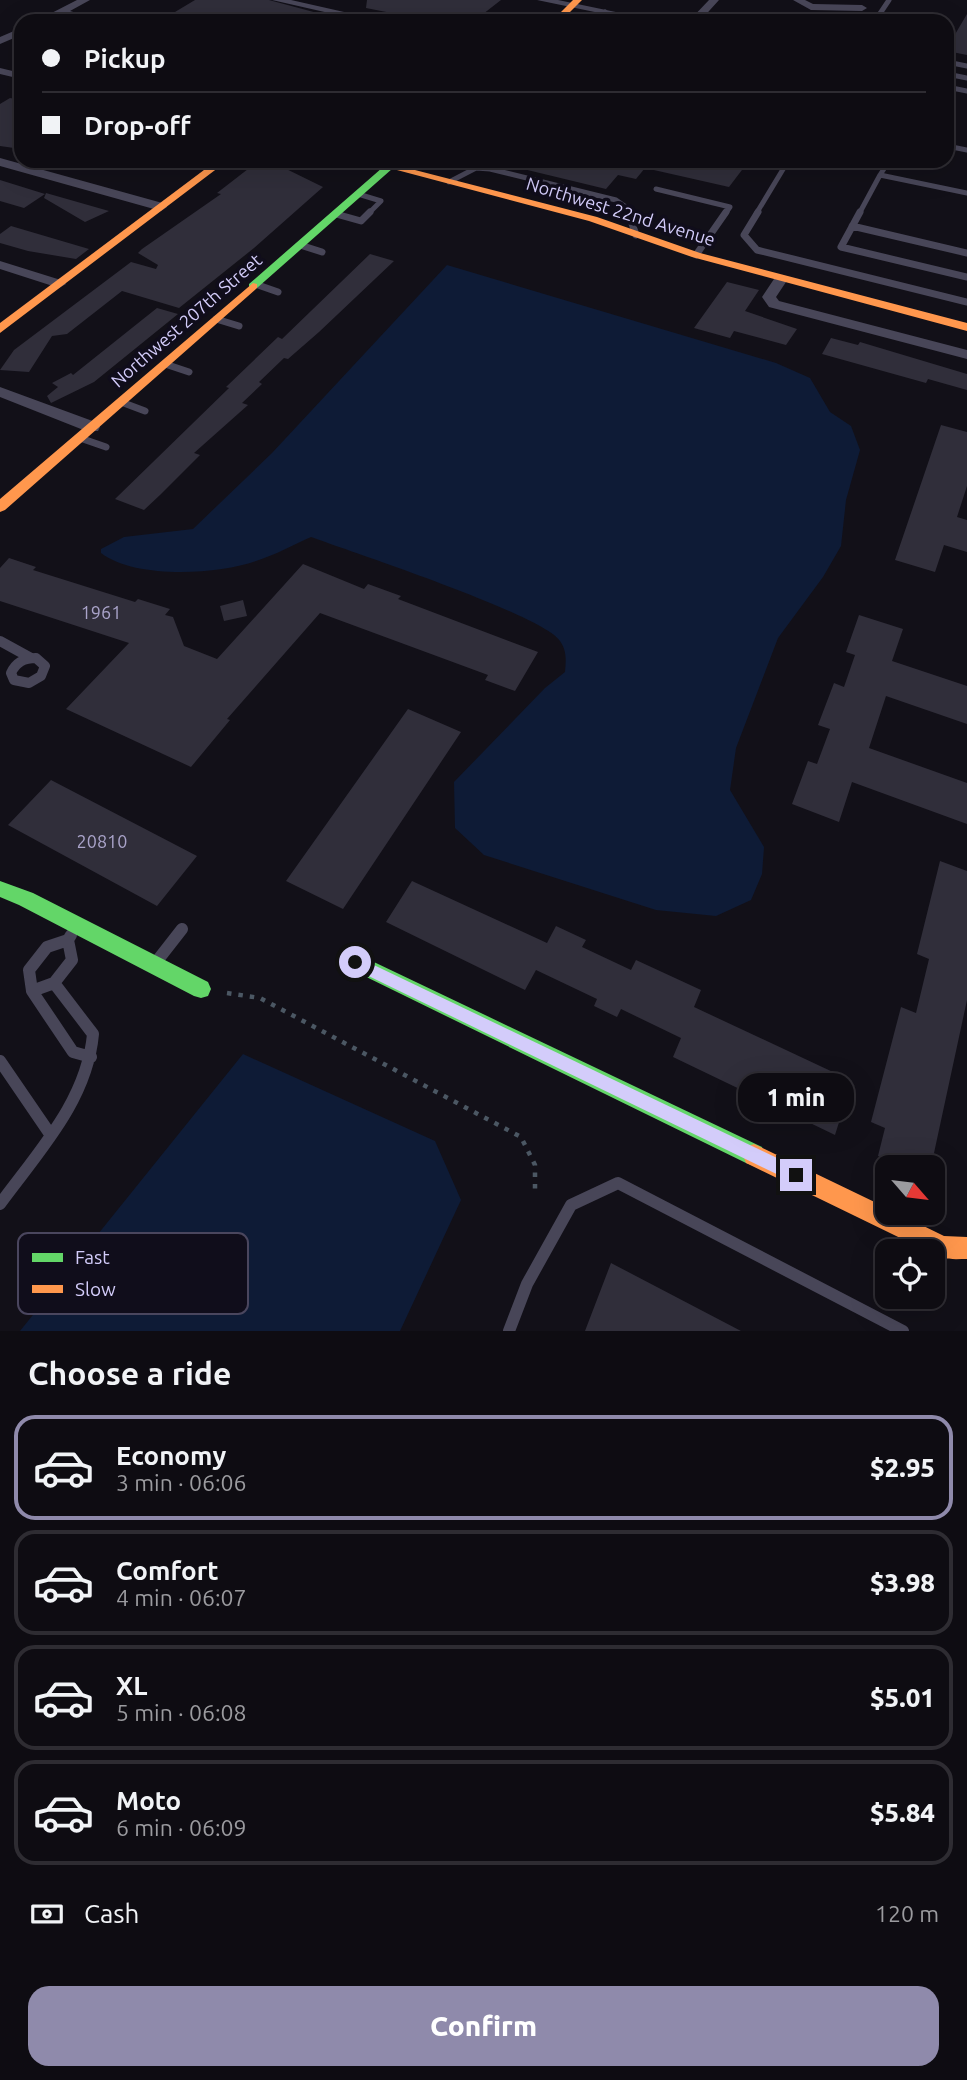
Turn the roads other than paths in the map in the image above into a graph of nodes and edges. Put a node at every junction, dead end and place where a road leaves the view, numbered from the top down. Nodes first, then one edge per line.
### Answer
1 (85, 0) edge
2 (277, 0) edge
3 (542, 0) edge
4 (714, 0) edge
5 (798, 0) edge
6 (840, 0) edge
7 (575, 3) edge
8 (865, 4) edge
9 (60, 12) junction
10 (605, 12) joint
11 (56, 14) edge
12 (69, 14) edge
13 (345, 14) edge
14 (613, 14) edge
15 (701, 14) edge
16 (21, 168) edge
17 (213, 168) edge
18 (388, 168) edge
19 (405, 168) edge
20 (784, 168) edge
21 (884, 168) edge
22 (880, 175) junction
23 (449, 182) junction
24 (656, 189) dead end
25 (967, 193) edge
26 (358, 194) junction
27 (161, 207) junction
28 (336, 214) junction
29 (852, 226) junction
30 (636, 235) junction
31 (300, 245) junction
32 (322, 252) dead end
33 (967, 253) edge
34 (696, 255) junction
35 (0, 265) edge
36 (967, 277) edge
37 (781, 278) junction
38 (59, 284) junction
39 (255, 284) junction
40 (278, 292) dead end
41 (967, 302) edge
42 (216, 319) junction
43 (239, 326) dead end
44 (967, 327) edge
45 (0, 329) edge
46 (967, 355) edge
47 (165, 363) junction
48 (189, 372) dead end
49 (0, 392) edge
50 (121, 402) junction
51 (145, 411) dead end
52 (86, 433) junction
53 (106, 447) dead end
54 (0, 507) edge
55 (0, 641) edge
56 (31, 658) junction
57 (0, 667) edge
58 (11, 673) junction
59 (0, 890) edge
60 (78, 925) junction
61 (183, 929) dead end
62 (68, 940) junction
63 (355, 962) dead end
64 (154, 964) junction
65 (54, 983) junction
66 (201, 989) road end
67 (32, 991) junction
68 (91, 1057) junction
69 (0, 1061) edge
70 (50, 1134) junction
71 (0, 1204) edge
72 (967, 1248) edge
73 (509, 1331) edge
74 (904, 1331) edge

1 - 9 street
2 - 13 street
3 - 7 street
4 - 15 street
5 - 8 street
6 - 8 street
7 - 10 street
9 - 11 street
9 - 12 street
10 - 14 street
16 - 27 street
17 - 27 street
18 - 26 street, Northwest 207th Street
19 - 23 street, Northwest 22nd Avenue
20 - 41 lane
21 - 22 lane
22 - 25 lane
22 - 29 lane
23 - 30 street, Northwest 22nd Avenue
23 - 30 lane
24 - 34 lane
26 - 28 street, Northwest 207th Street
26 - 28 lane
27 - 38 street
28 - 31 street, Northwest 207th Street
29 - 33 lane
29 - 36 lane
30 - 34 street, Northwest 22nd Avenue
31 - 32 lane
31 - 39 street, Northwest 207th Street
34 - 37 street, Northwest 22nd Avenue
35 - 38 street
37 - 44 street, Northwest 22nd Avenue
37 - 46 street
38 - 45 street
39 - 40 lane
39 - 42 street, Northwest 207th Street
42 - 43 lane
42 - 47 street, Northwest 207th Street
47 - 48 lane
47 - 50 street, Northwest 207th Street
49 - 52 street
50 - 51 lane
50 - 52 street, Northwest 207th Street
52 - 53 lane
52 - 54 street, Northwest 207th Street
55 - 56 lane
56 - 58 lane
56 - 58 lane
57 - 58 lane
59 - 60 street
60 - 62 lane
60 - 64 street
61 - 64 lane
62 - 65 lane
62 - 67 lane
63 - 72 street
64 - 66 street
65 - 67 lane
65 - 68 lane
67 - 68 lane
68 - 70 lane
69 - 70 lane
70 - 71 lane
73 - 74 lane

